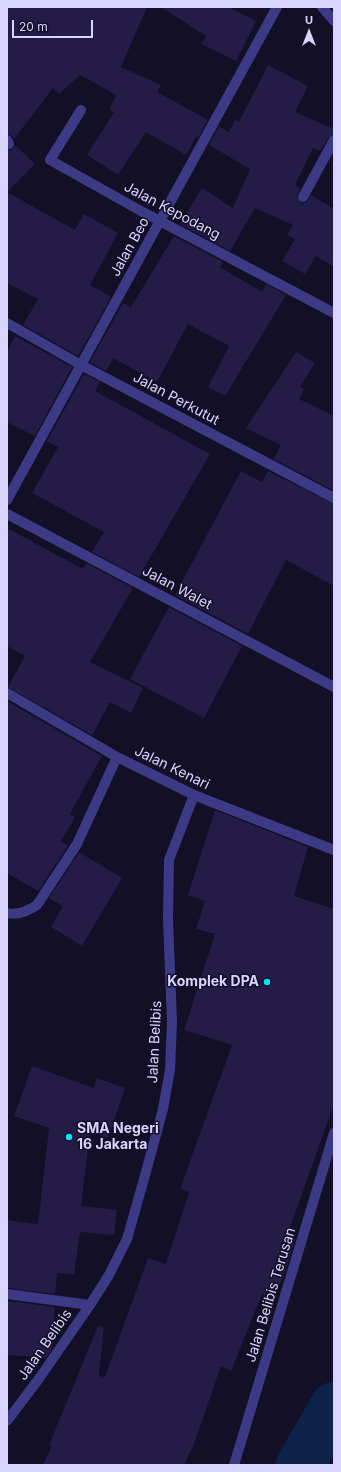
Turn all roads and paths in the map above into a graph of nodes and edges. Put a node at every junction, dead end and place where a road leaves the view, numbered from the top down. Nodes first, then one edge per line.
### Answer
1 (277, 7) edge
2 (322, 7) edge
3 (334, 21) edge
4 (80, 110) dead end
5 (334, 140) edge
6 (303, 197) dead end
7 (160, 221) junction
8 (334, 313) edge
9 (7, 322) edge
10 (81, 365) junction
11 (334, 498) edge
12 (7, 500) edge
13 (7, 514) edge
14 (334, 687) edge
15 (7, 693) edge
16 (117, 757) junction
17 (194, 796) junction
18 (334, 850) edge
19 (7, 913) edge
20 (334, 1133) edge
21 (7, 1294) edge
22 (90, 1305) junction
23 (7, 1421) edge
24 (234, 1465) edge

1 - 7 street, Jalan Beo
2 - 3 street
4 - 7 street, Jalan Kepodang
5 - 6 street
7 - 8 street, Jalan Kepodang
7 - 10 street, Jalan Beo
9 - 10 street, Jalan Perkutut
10 - 11 street, Jalan Perkutut
10 - 12 street, Jalan Beo
13 - 14 street, Jalan Walet
15 - 16 street, Jalan Kenari
16 - 17 street, Jalan Kenari
16 - 19 street
17 - 18 street, Jalan Kenari
17 - 22 street, Jalan Belibis
20 - 24 street, Jalan Belibis Terusan
21 - 22 street
22 - 23 street, Jalan Belibis

